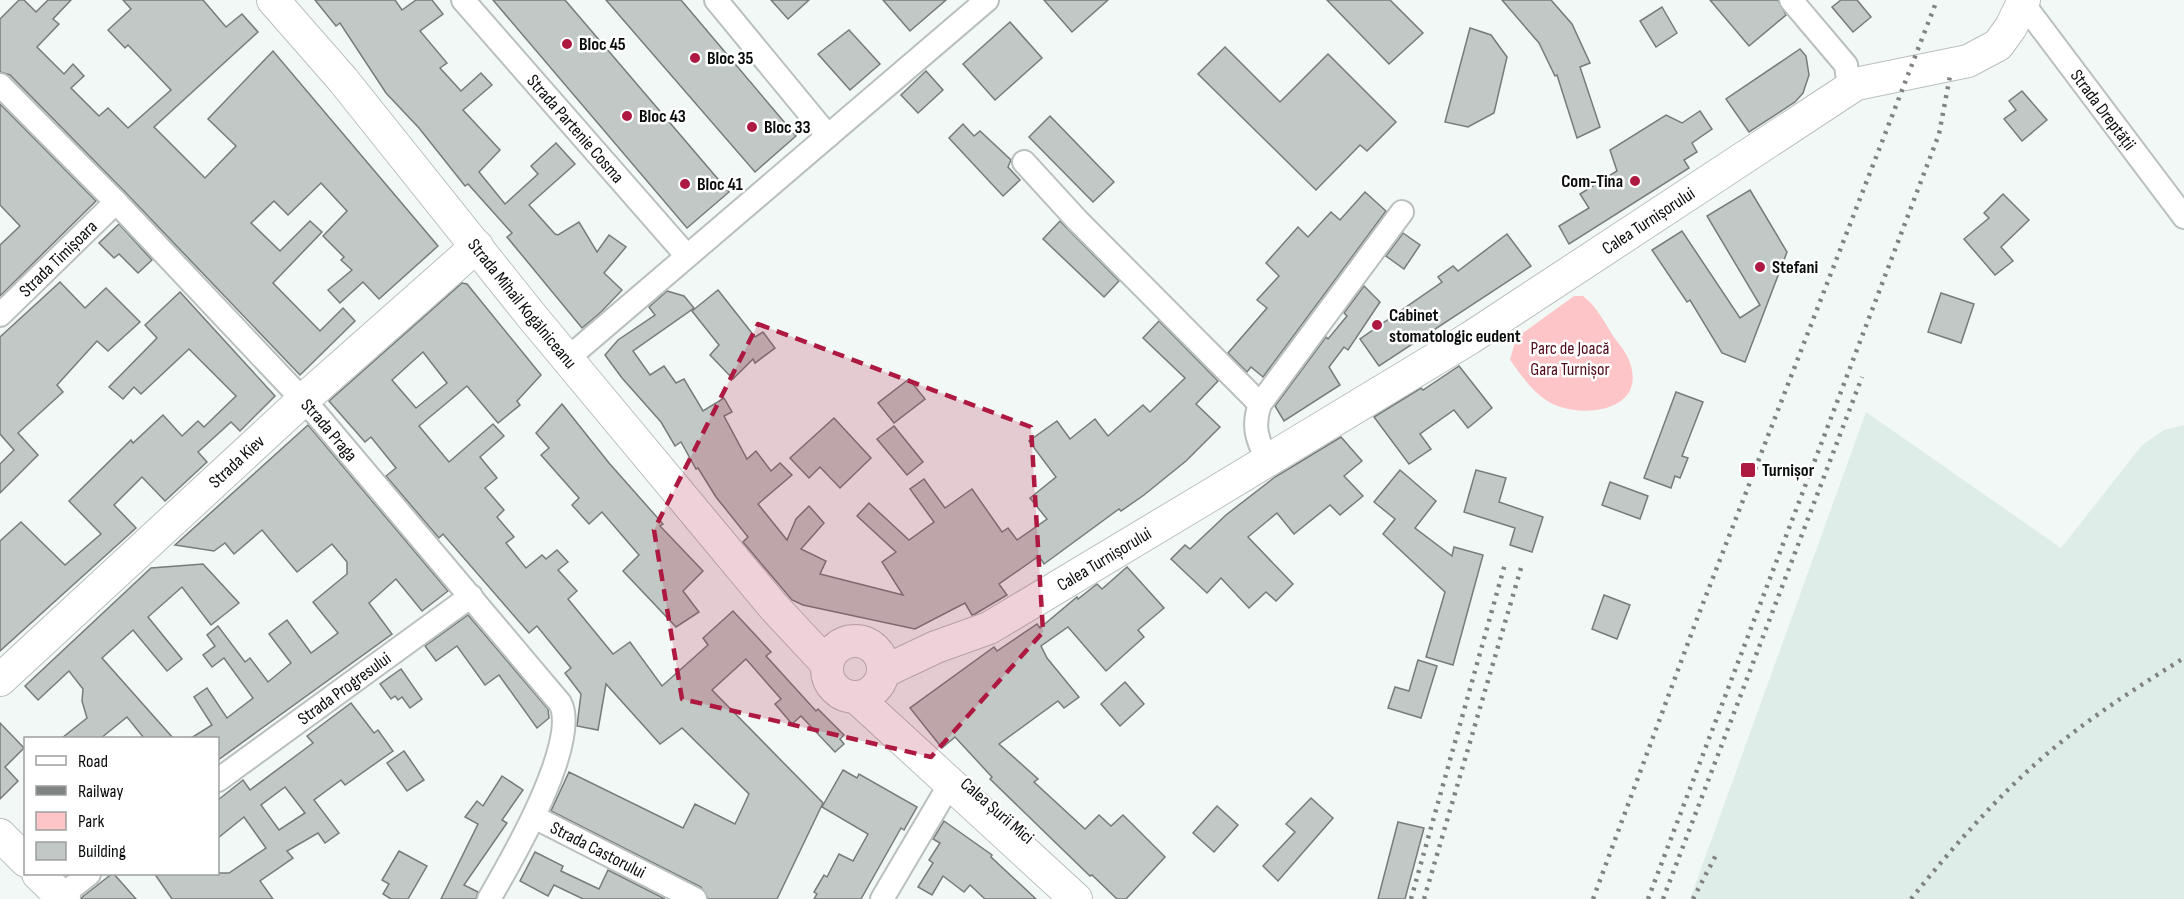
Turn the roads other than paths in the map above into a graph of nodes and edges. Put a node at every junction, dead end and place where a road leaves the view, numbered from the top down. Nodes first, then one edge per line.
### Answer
1 (273, 0) edge
2 (463, 0) edge
3 (716, 0) edge
4 (987, 0) edge
5 (1791, 0) edge
6 (2023, 1) edge
7 (0, 85) edge
8 (1849, 88) junction
9 (828, 136) junction
10 (1024, 162) dead end
11 (116, 202) junction
12 (1402, 212) dead end
13 (2184, 217) edge
14 (477, 246) junction
15 (687, 256) junction
16 (0, 315) edge
17 (567, 359) junction
18 (303, 400) junction
19 (1260, 404) junction
20 (1268, 460) junction
21 (471, 596) junction
22 (835, 653) junction
23 (873, 676) junction
24 (0, 680) edge
25 (219, 779) edge
26 (945, 784) junction
27 (534, 817) junction
28 (0, 836) edge
29 (24, 859) edge
30 (40, 875) edge
31 (87, 875) edge
32 (60, 898) edge
33 (489, 899) edge
34 (695, 899) edge
35 (882, 899) edge
36 (1053, 899) edge
37 (1076, 899) edge
38 (1095, 899) edge

1 - 14 street, Strada Mihail Kogălniceanu
2 - 15 street, Strada Partenie Cosma
3 - 9 street
4 - 9 street
5 - 8 street
6 - 8 street, Calea Turnișorului
6 - 13 street, Strada Dreptății
7 - 11 street, Strada Praga
8 - 20 street, Calea Turnișorului
9 - 15 street
10 - 19 street
11 - 16 street, Strada Timișoara
11 - 18 street, Strada Praga
12 - 19 street
14 - 17 street, Strada Mihail Kogălniceanu
14 - 18 street, Strada Kiev
15 - 17 street
17 - 22 street, Strada Mihail Kogălniceanu
18 - 21 street, Strada Praga
18 - 24 street, Strada Kiev
19 - 20 street
20 - 23 street, Calea Turnișorului
21 - 25 street, Strada Progresului
21 - 27 street, Strada Praga
22 - 23 street, Strada Mihail Kogălniceanu
22 - 23 street, Calea Șurii Mici
23 - 26 street, Calea Șurii Mici
26 - 35 street
26 - 36 street, Calea Șurii Mici
26 - 37 street
26 - 38 street, Calea Șurii Mici
27 - 33 street, Strada Praga
27 - 34 street, Strada Castorului
28 - 29 street
30 - 32 street
31 - 32 street

